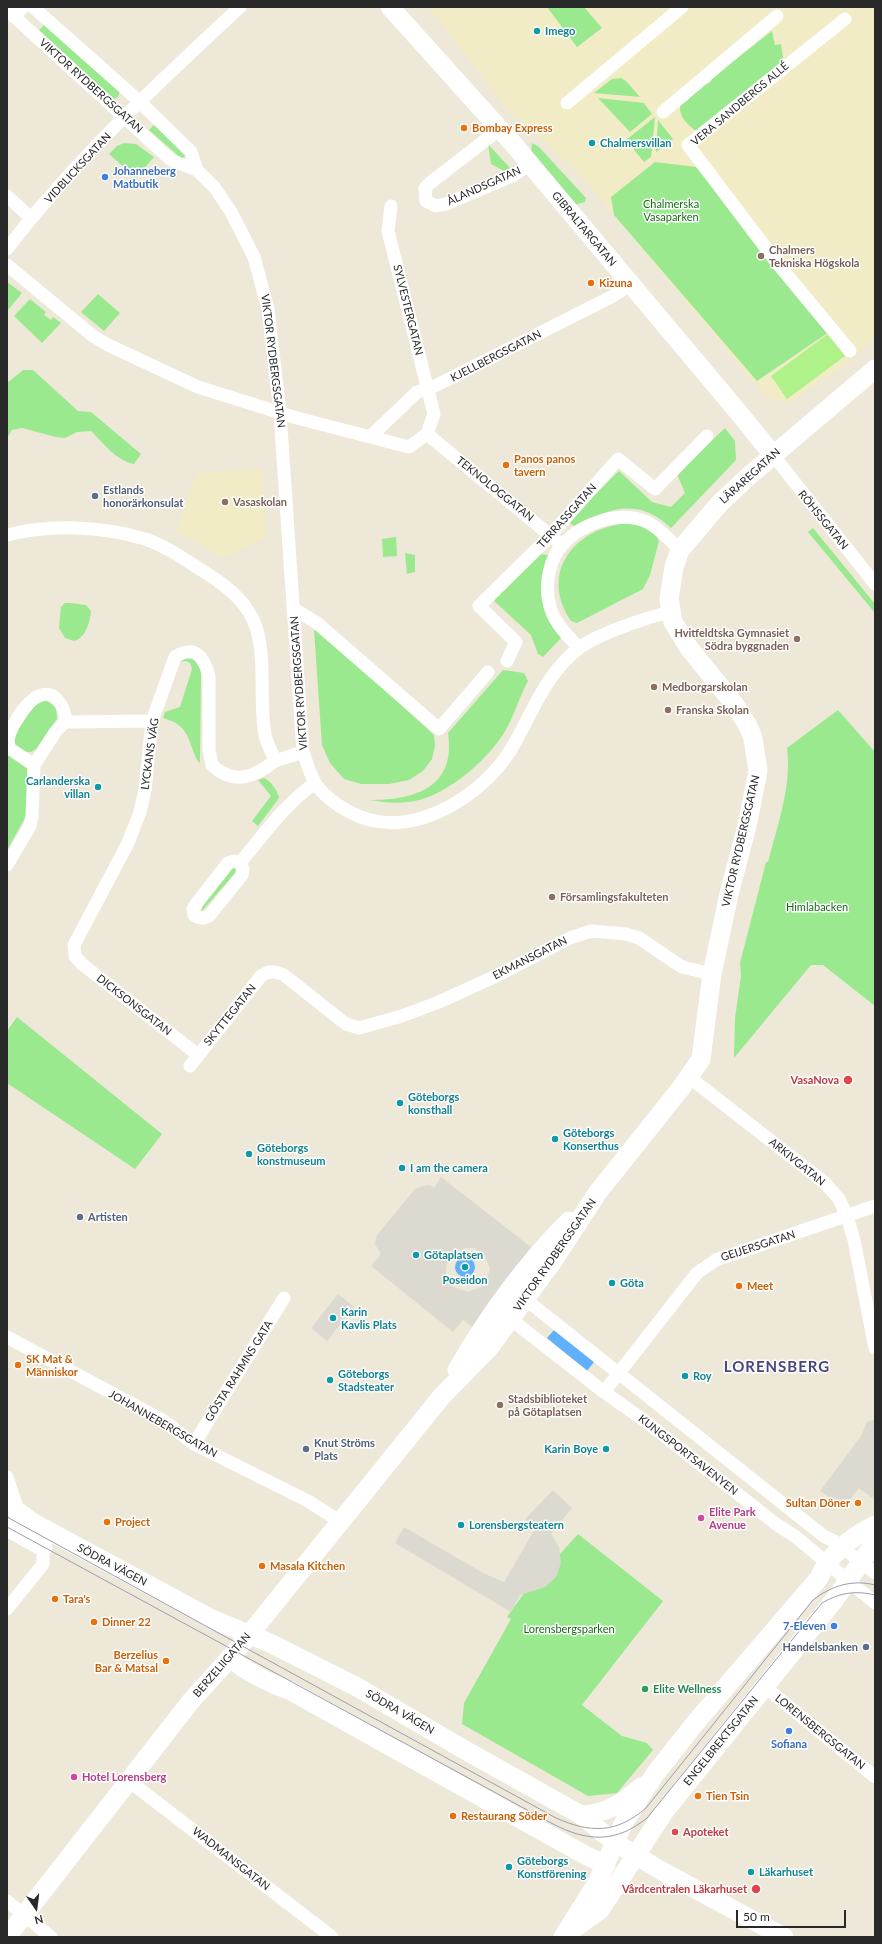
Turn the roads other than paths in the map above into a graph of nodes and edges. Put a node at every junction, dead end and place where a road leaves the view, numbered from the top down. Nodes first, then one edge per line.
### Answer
1 (33, 7) edge
2 (240, 7) edge
3 (390, 7) edge
4 (682, 7) edge
5 (15, 11) edge
6 (777, 16) dead end
7 (845, 19) dead end
8 (139, 101) junction
9 (567, 103) dead end
10 (663, 112) dead end
11 (125, 117) junction
12 (500, 129) junction
13 (530, 164) junction
14 (197, 170) junction
15 (7, 196) edge
16 (391, 206) dead end
17 (31, 218) junction
18 (7, 249) edge
19 (7, 265) edge
20 (630, 285) junction
21 (850, 351) dead end
22 (875, 369) edge
23 (428, 389) junction
24 (280, 413) junction
25 (427, 434) junction
26 (371, 436) junction
27 (707, 436) dead end
28 (772, 456) junction
29 (7, 535) edge
30 (550, 535) junction
31 (562, 545) junction
32 (680, 550) junction
33 (875, 584) edge
34 (293, 608) junction
35 (671, 612) junction
36 (579, 648) junction
37 (507, 661) dead end
38 (488, 672) dead end
39 (152, 721) junction
40 (67, 722) junction
41 (304, 752) junction
42 (275, 761) junction
43 (34, 765) junction
44 (315, 783) junction
45 (240, 862) dead end
46 (7, 865) edge
47 (74, 952) joint
48 (274, 971) joint
49 (712, 974) junction
50 (194, 1060) joint
51 (689, 1077) junction
52 (875, 1206) edge
53 (847, 1216) junction
54 (521, 1290) junction
55 (284, 1298) dead end
56 (504, 1314) junction
57 (7, 1337) edge
58 (875, 1348) edge
59 (620, 1373) junction
60 (604, 1392) junction
61 (194, 1444) junction
62 (7, 1477) edge
63 (12, 1507) edge
64 (341, 1522) junction
65 (875, 1525) edge
66 (7, 1527) edge
67 (875, 1542) edge
68 (43, 1547) joint
69 (842, 1547) junction
70 (826, 1563) junction
71 (868, 1567) edge
72 (848, 1582) junction
73 (875, 1603) edge
74 (7, 1609) edge
75 (249, 1634) junction
76 (229, 1658) junction
77 (765, 1687) junction
78 (655, 1774) junction
79 (875, 1776) edge
80 (129, 1781) junction
81 (581, 1815) junction
82 (614, 1842) junction
83 (635, 1855) junction
84 (606, 1865) junction
85 (7, 1901) edge
86 (24, 1915) junction
87 (563, 1936) edge
88 (7, 1937) edge
89 (51, 1937) edge
90 (332, 1937) edge
91 (784, 1937) edge

1 - 8 street, VIKTOR RYDBERGSGATAN
2 - 8 street, VIDBLICKSGATAN
3 - 12 street, GIBRALTARGATAN
4 - 9 street
5 - 11 street, VIKTOR RYDBERGSGATAN
6 - 10 street
7 - 21 street, VERA SANDBERGS ALLÉ
8 - 11 street, VIDBLICKSGATAN
8 - 14 street, VIKTOR RYDBERGSGATAN
11 - 14 street, VIKTOR RYDBERGSGATAN
11 - 17 street, VIDBLICKSGATAN
12 - 13 street, GIBRALTARGATAN
12 - 13 street, ÅLANDSGATAN
13 - 20 street, GIBRALTARGATAN
14 - 24 street, VIKTOR RYDBERGSGATAN
15 - 17 street
16 - 23 street, SYLVESTERGATAN
17 - 18 street, VIDBLICKSGATAN
19 - 24 street
20 - 23 street, KJELLBERGSGATAN
20 - 28 street, GIBRALTARGATAN
22 - 28 street, LÄRAREGATAN
23 - 25 street, SYLVESTERGATAN
23 - 26 street, KJELLBERGSGATAN
24 - 26 street
24 - 34 street, VIKTOR RYDBERGSGATAN
25 - 26 street
25 - 30 street, TEKNOLOGGATAN
27 - 30 street, TERRASSGATAN
28 - 32 street, LÄRAREGATAN
28 - 33 street, RÖHSSGATAN
29 - 42 street
30 - 31 street, TEKNOLOGGATAN
30 - 37 street, TERRASSGATAN
31 - 32 street
31 - 36 street
32 - 35 street, LÄRAREGATAN
34 - 38 street
34 - 41 street, VIKTOR RYDBERGSGATAN
35 - 36 street, VIKTOR RYDBERGSGATAN
35 - 49 street, VIKTOR RYDBERGSGATAN
36 - 44 street, VIKTOR RYDBERGSGATAN
39 - 40 street
39 - 42 street, LYCKANS VÄG
39 - 47 street, LYCKANS VÄG
40 - 43 street
40 - 43 street
41 - 42 street, LYCKANS VÄG
41 - 44 street, VIKTOR RYDBERGSGATAN
43 - 46 street
44 - 45 street
47 - 50 street, DICKSONSGATAN
48 - 49 street, EKMANSGATAN
48 - 50 street, SKYTTEGATAN
49 - 51 street, VIKTOR RYDBERGSGATAN
51 - 53 street, ARKIVGATAN
51 - 54 street, VIKTOR RYDBERGSGATAN
52 - 53 street, GEIJERSGATAN
53 - 58 street, ARKIVGATAN
53 - 59 street, GEIJERSGATAN
54 - 56 street, VIKTOR RYDBERGSGATAN
54 - 59 street, KUNGSPORTSAVENYEN
55 - 61 street, GÖSTA RAHMNS GATA
56 - 60 street, KUNGSPORTSAVENYEN
56 - 64 street, BERZELIIGATAN
57 - 61 street, JOHANNEBERGSGATAN
59 - 60 street, GEIJERSGATAN
59 - 69 street, KUNGSPORTSAVENYEN
60 - 70 street, KUNGSPORTSAVENYEN
61 - 64 street, JOHANNEBERGSGATAN
62 - 63 street
63 - 75 street, SÖDRA VÄGEN
64 - 75 street, BERZELIIGATAN
65 - 69 street, ENGELBREKTSGATAN
66 - 68 street
67 - 71 street, ENGELBREKTSGATAN
68 - 74 street
69 - 70 street, ENGELBREKTSGATAN
69 - 71 street, KUNGSPORTSAVENYEN
70 - 72 street, KUNGSPORTSAVENYEN
70 - 78 street, ENGELBREKTSGATAN
71 - 72 street, ENGELBREKTSGATAN
72 - 73 street, KUNGSPORTSAVENYEN
72 - 77 street, ENGELBREKTSGATAN
75 - 76 street, BERZELIIGATAN
75 - 81 street, SÖDRA VÄGEN
76 - 80 street, BERZELIIGATAN
76 - 84 street
77 - 79 street, LORENSBERGSGATAN
77 - 83 street, ENGELBREKTSGATAN
78 - 81 street, ENGELBREKTSGATAN
78 - 82 street, ENGELBREKTSGATAN
80 - 86 street, BERZELIIGATAN
80 - 90 street, WADMANSGATAN
81 - 82 street, SÖDRA VÄGEN
82 - 83 street, SÖDRA VÄGEN
82 - 84 street, ENGELBREKTSGATAN
83 - 87 street, ENGELBREKTSGATAN
83 - 91 street, SÖDRA VÄGEN
84 - 87 street, ENGELBREKTSGATAN
85 - 86 street
86 - 88 street, BERZELIIGATAN
86 - 89 street

